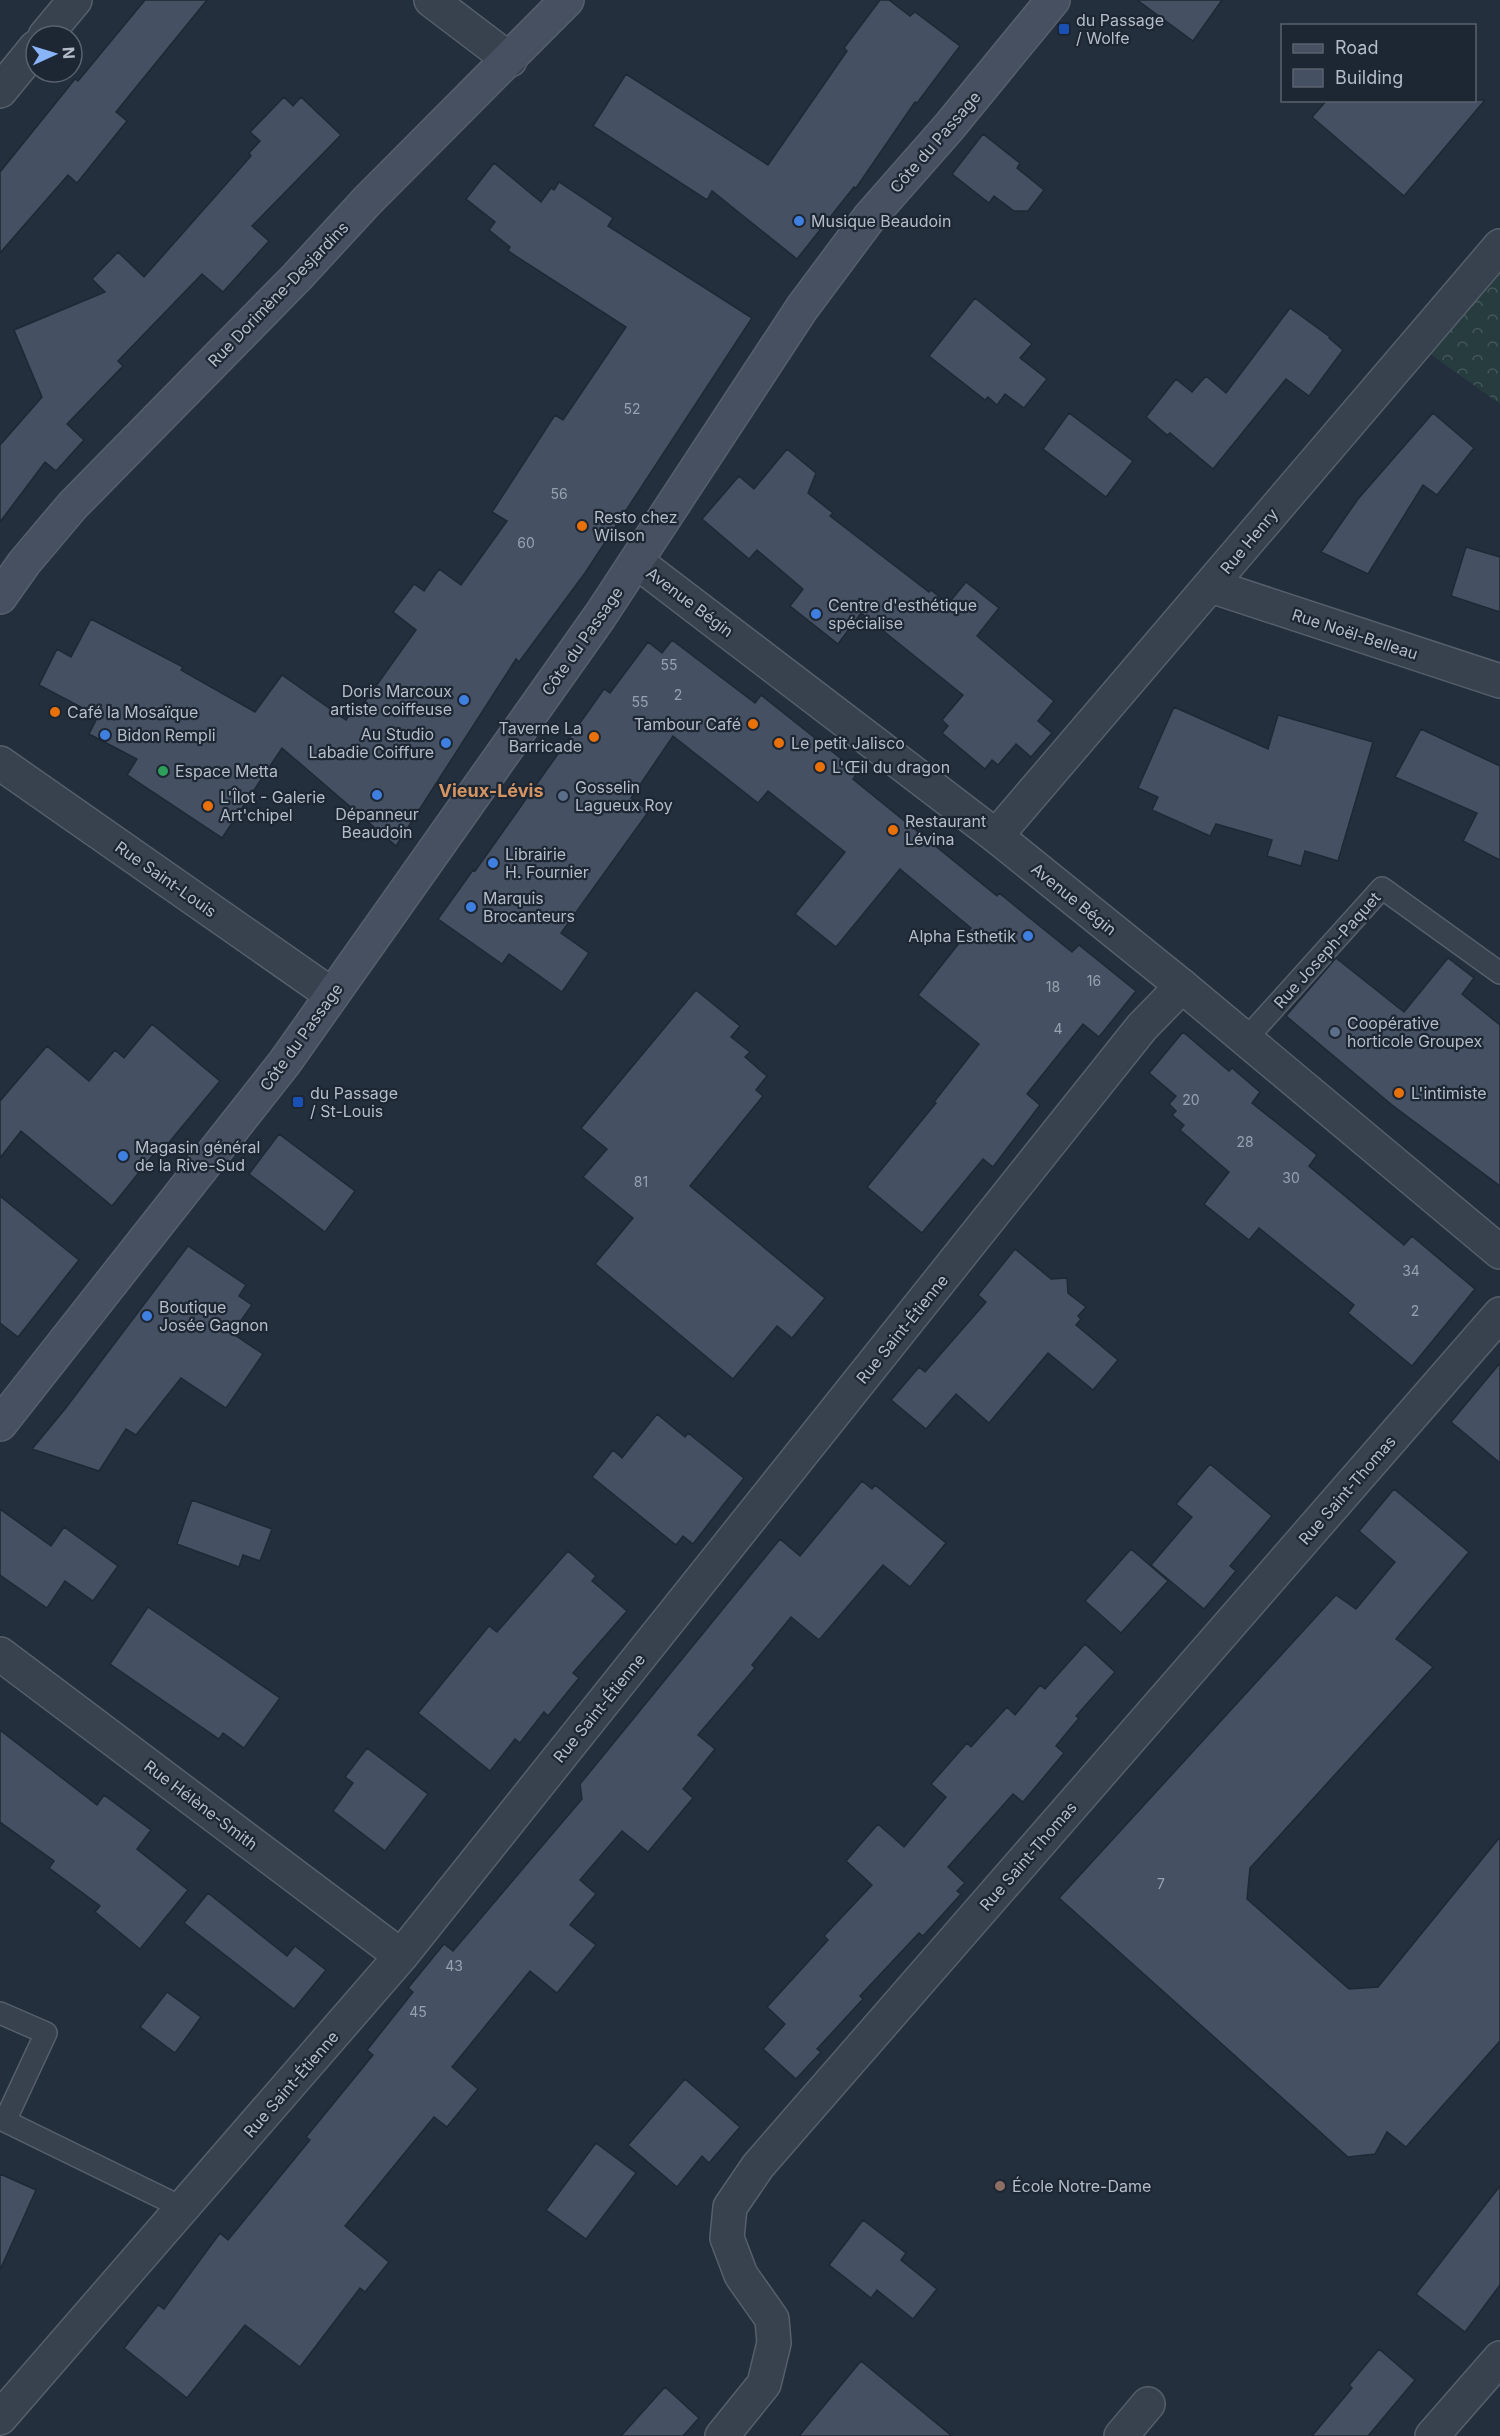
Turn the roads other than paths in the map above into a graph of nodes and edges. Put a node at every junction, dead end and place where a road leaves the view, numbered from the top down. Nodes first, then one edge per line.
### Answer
1 (75, 0) edge
2 (431, 0) edge
3 (567, 0) edge
4 (1053, 0) edge
5 (55, 24) edge
6 (510, 60) junction
7 (24, 62) edge
8 (0, 91) edge
9 (1500, 246) edge
10 (637, 562) junction
11 (1211, 586) junction
12 (0, 597) edge
13 (1500, 681) edge
14 (0, 762) edge
15 (996, 836) junction
16 (1500, 973) edge
17 (1182, 986) junction
18 (332, 995) junction
19 (1246, 1039) junction
20 (1500, 1252) edge
21 (1500, 1314) edge
22 (0, 1424) edge
23 (0, 1654) edge
24 (401, 1956) junction
25 (0, 2013) edge
26 (183, 2208) junction
27 (1500, 2358) edge
28 (1148, 2404) dead end
29 (0, 2418) edge
30 (722, 2436) edge
31 (1121, 2436) edge
32 (1432, 2436) edge

1 - 5 street
2 - 6 street
3 - 6 main road, Rue Dorimène-Desjardins
4 - 10 main road, Côte du Passage
6 - 12 main road, Rue Dorimène-Desjardins
7 - 8 street
9 - 11 street, Rue Henry
10 - 15 street, Avenue Bégin
10 - 18 main road, Côte du Passage
11 - 13 street, Rue Noël-Belleau
11 - 15 street, Rue Henry
14 - 18 street, Rue Saint-Louis
15 - 17 street, Avenue Bégin
16 - 19 lane, Rue Joseph-Paquet
17 - 19 street, Avenue Bégin
17 - 24 street, Rue Saint-Étienne
18 - 22 main road, Côte du Passage
19 - 20 street, Avenue Bégin
21 - 30 street, Rue Saint-Thomas
23 - 24 street, Rue Hélène-Smith
24 - 26 street, Rue Saint-Étienne
25 - 26 lane
26 - 29 street, Rue Saint-Étienne
27 - 32 street
28 - 31 street

